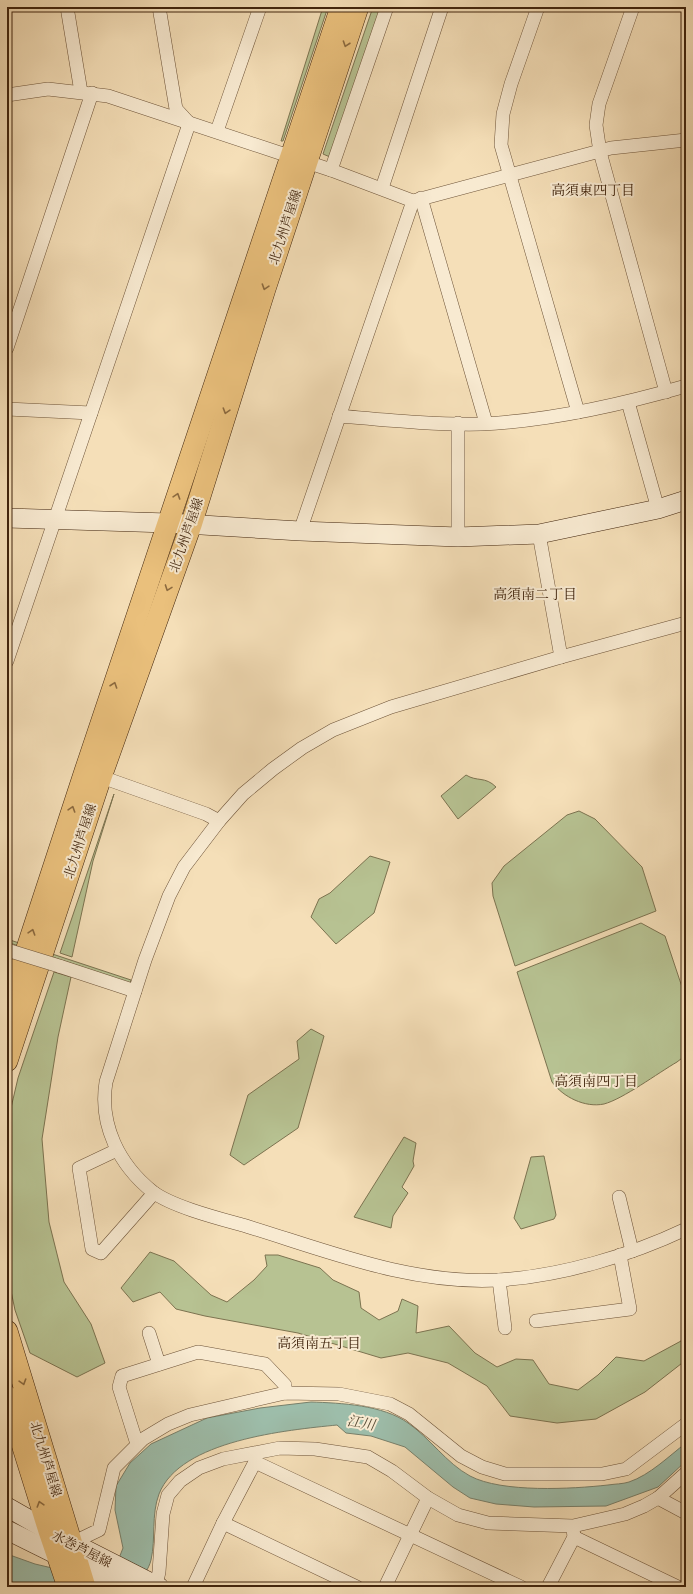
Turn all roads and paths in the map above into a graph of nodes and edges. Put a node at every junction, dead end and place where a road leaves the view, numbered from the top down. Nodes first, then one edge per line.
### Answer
1 (67, 7) edge
2 (159, 7) edge
3 (341, 7) edge
4 (358, 7) edge
5 (387, 7) edge
6 (442, 7) edge
7 (538, 7) edge
8 (633, 7) edge
9 (258, 10) edge
10 (87, 92) junction
11 (7, 95) edge
12 (189, 124) junction
13 (217, 132) junction
14 (686, 140) edge
15 (600, 152) junction
16 (299, 160) junction
17 (331, 170) junction
18 (511, 175) junction
19 (382, 188) junction
20 (417, 200) junction
21 (7, 348) edge
22 (686, 386) edge
23 (666, 392) junction
24 (628, 402) junction
25 (7, 409) edge
26 (578, 412) junction
27 (91, 413) junction
28 (339, 416) junction
29 (458, 423) junction
30 (486, 423) junction
31 (686, 500) edge
32 (658, 508) junction
33 (7, 518) edge
34 (55, 520) junction
35 (168, 523) junction
36 (191, 524) junction
37 (300, 531) junction
38 (539, 534) junction
39 (458, 538) junction
40 (686, 623) edge
41 (12, 631) edge
42 (561, 657) junction
43 (7, 661) edge
44 (93, 774) junction
45 (219, 821) junction
46 (7, 949) edge
47 (135, 991) junction
48 (7, 1009) edge
49 (7, 1061) edge
50 (117, 1150) junction
51 (154, 1193) junction
52 (619, 1197) dead end
53 (686, 1229) edge
54 (626, 1253) junction
55 (499, 1280) junction
56 (536, 1321) dead end
57 (505, 1328) dead end
58 (7, 1331) edge
59 (149, 1332) dead end
60 (159, 1364) junction
61 (285, 1393) junction
62 (7, 1396) edge
63 (686, 1424) edge
64 (137, 1444) junction
65 (255, 1458) junction
66 (686, 1472) edge
67 (428, 1498) junction
68 (658, 1498) junction
69 (7, 1507) edge
70 (686, 1513) edge
71 (223, 1523) junction
72 (7, 1530) edge
73 (49, 1531) junction
74 (573, 1532) junction
75 (410, 1535) junction
76 (80, 1568) edge
77 (155, 1585) edge
78 (122, 1587) edge
79 (193, 1587) edge
80 (357, 1587) edge
81 (385, 1587) edge
82 (521, 1587) edge
83 (548, 1587) edge
84 (678, 1587) edge

1 - 10 street
2 - 12 street
3 - 16 main road, 北九州芦屋線
4 -> 16 main road, 北九州芦屋線
5 - 17 street
6 - 19 street
7 - 18 street
8 - 15 street
9 - 13 street
10 - 11 street
10 - 12 street
10 - 21 street
12 - 13 street
12 - 27 street
13 - 16 street
14 - 15 street
15 - 18 street
15 - 23 street
16 - 17 street
35 -> 16 main road, 北九州芦屋線
16 -> 36 main road, 北九州芦屋線
17 - 19 street
18 - 20 street
18 - 26 street
19 - 20 street
20 - 28 street
20 - 30 street
22 - 23 street
23 - 24 street
24 - 26 street
24 - 32 street
25 - 27 street
26 - 30 street
27 - 34 street
28 - 29 street
28 - 37 street
29 - 30 street
29 - 39 street
31 - 32 street
32 - 38 street
33 - 34 street
34 - 35 street
34 - 41 street
35 - 36 street
44 -> 35 main road, 北九州芦屋線
36 - 37 street
36 -> 44 main road, 北九州芦屋線
37 - 39 street
38 - 39 street
38 - 42 street
40 - 42 street
41 - 43 street
42 - 45 street
44 - 45 street
48 -> 44 main road, 北九州芦屋線
44 - 49 main road, 北九州芦屋線
45 - 47 street
46 - 47 street, bridge
47 - 50 street
50 - 51 street
50 - 51 street
51 - 55 street
52 - 54 street
53 - 54 street
54 - 55 street
54 - 56 street
55 - 57 street
58 -> 76 main road, 北九州芦屋線
59 - 60 street
60 - 61 street
60 - 64 street
61 - 63 street
61 - 64 street
73 -> 62 main road, 北九州芦屋線
64 - 76 street
65 - 67 street
65 - 71 street
65 - 75 street
65 - 77 street
66 - 68 street
67 - 74 street
67 - 75 street
68 - 70 street
68 - 74 street
69 - 73 street, 水巻芦屋線
71 - 79 street
71 - 80 street
72 - 76 street, 水巻芦屋線
73 - 76 main road, 北九州芦屋線
74 - 83 street
74 - 84 street
75 - 81 street
75 - 82 street
76 - 77 street, 水巻芦屋線
76 - 78 street, 水巻芦屋線

